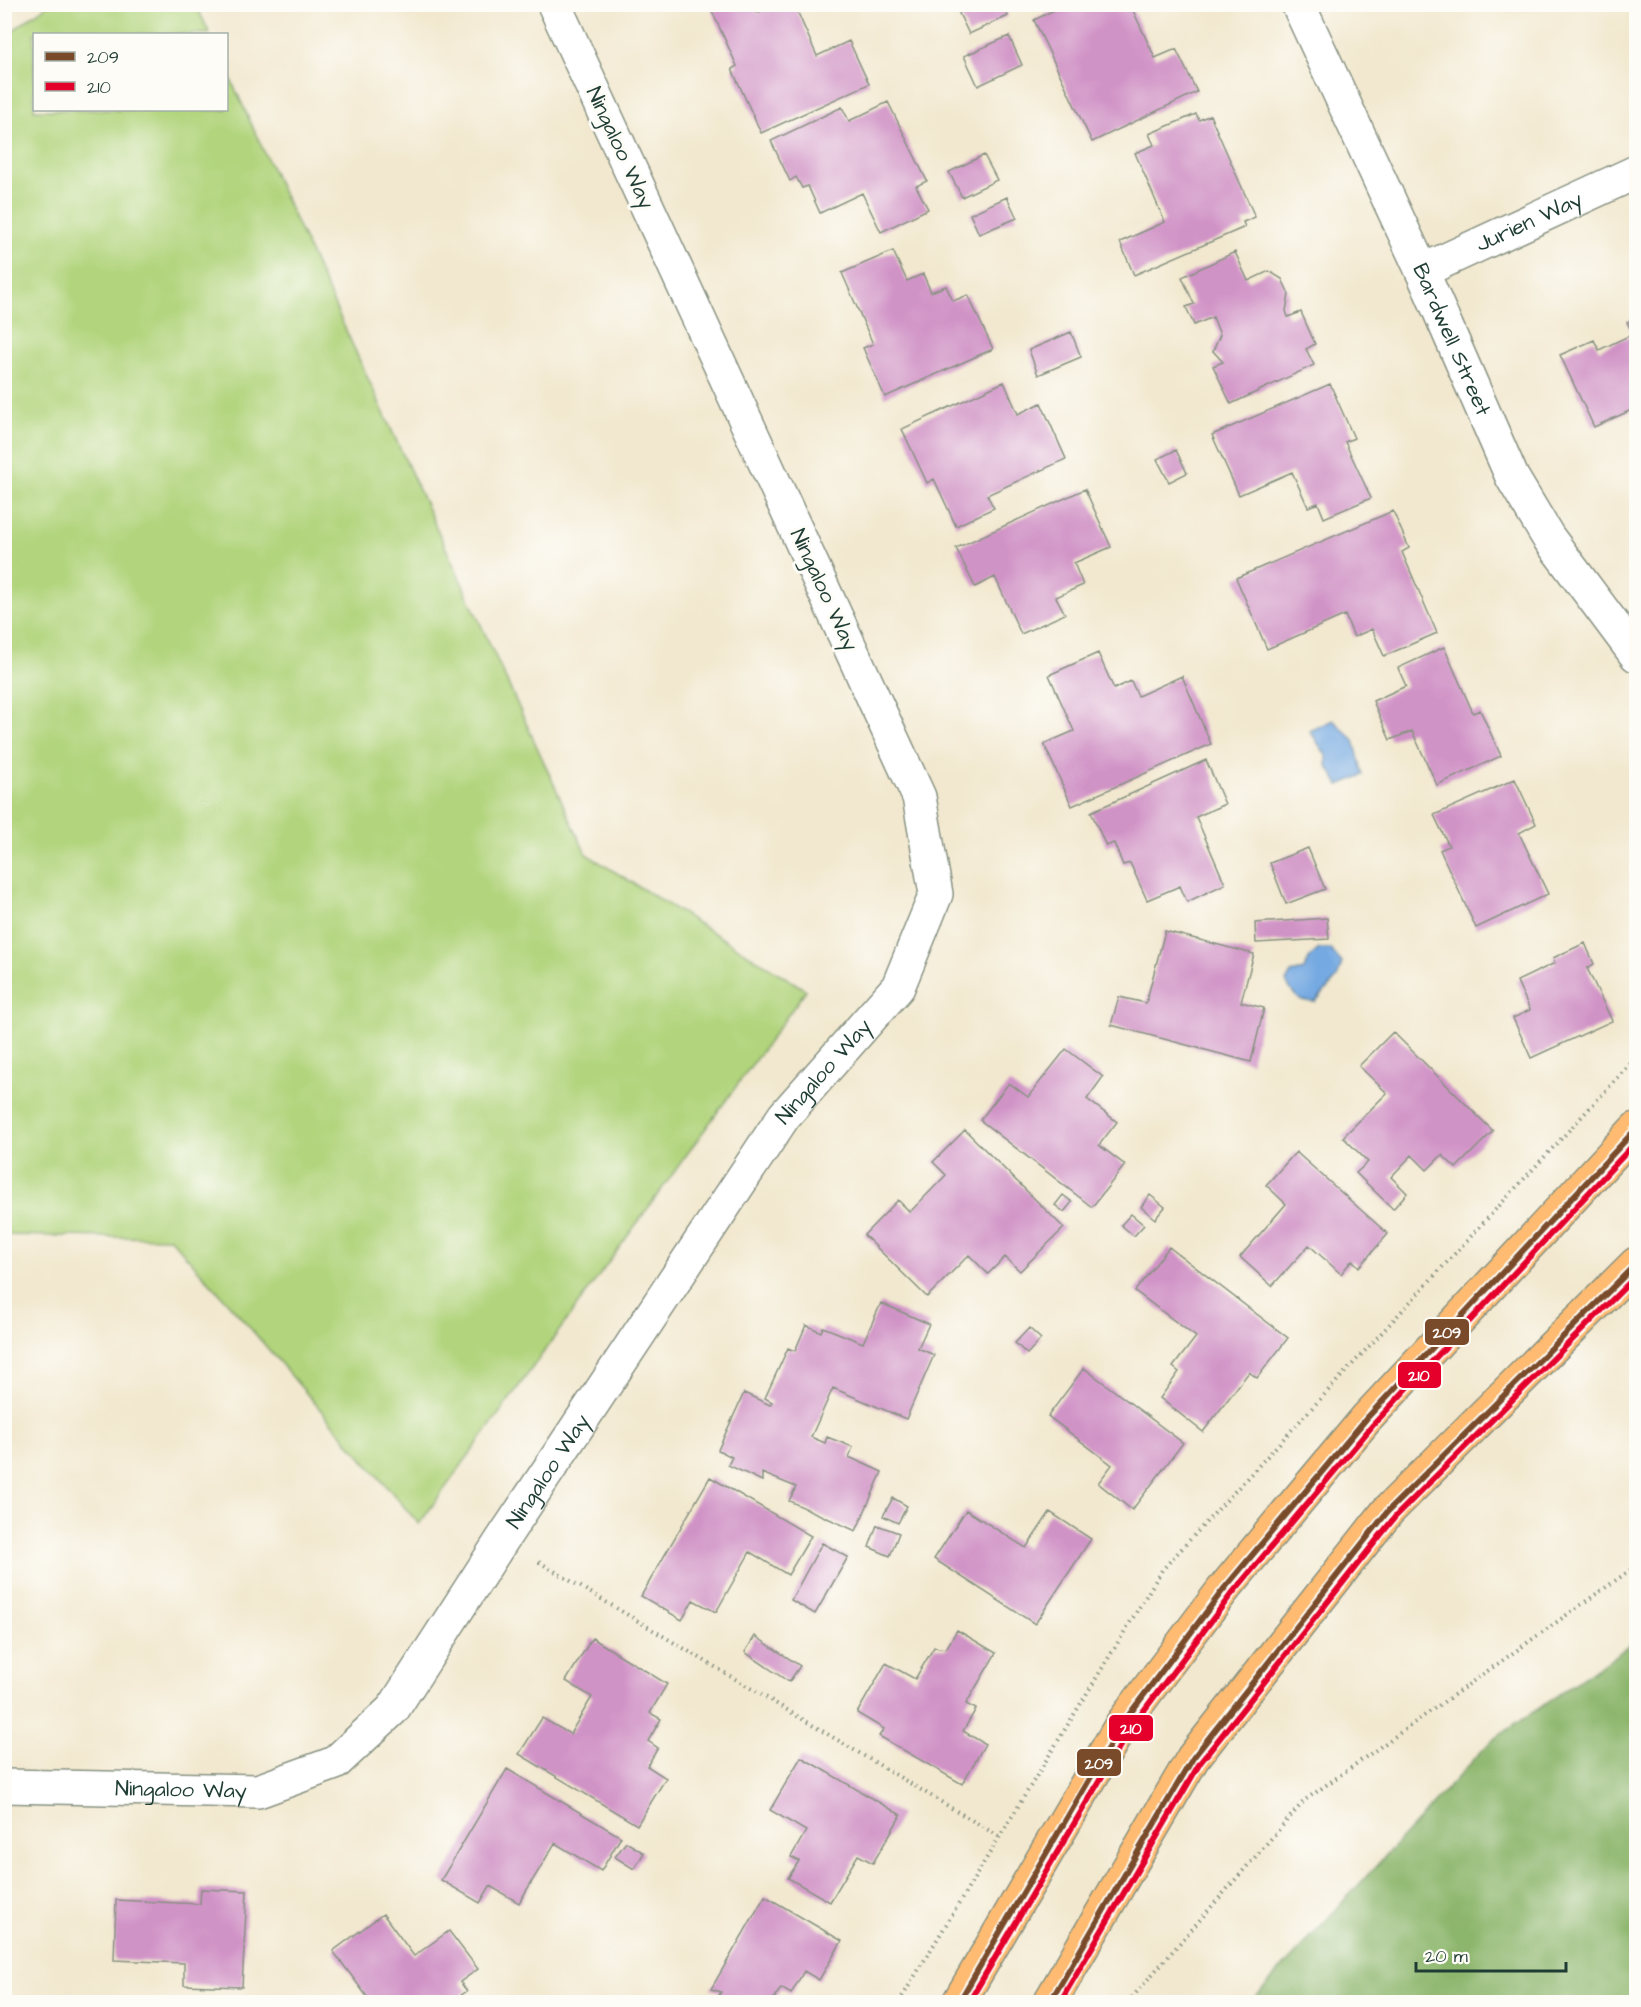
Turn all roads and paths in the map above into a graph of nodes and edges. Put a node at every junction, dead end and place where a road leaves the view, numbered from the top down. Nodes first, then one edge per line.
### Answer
1 (554, 4) edge
2 (1298, 4) edge
3 (1636, 172) edge
4 (1422, 272) junction
5 (1636, 655) edge
6 (1636, 1129) edge
7 (1636, 1264) edge
8 (502, 1540) junction
9 (1636, 1566) edge
10 (4, 1786) edge
11 (899, 2002) edge
12 (959, 2002) edge
13 (1050, 2002) edge
14 (1128, 2002) edge

1 - 8 street, Ningaloo Way
2 - 4 street, Bardwell Street
3 - 4 street, Jurien Way
4 - 5 street, Bardwell Street
6 - 12 main road
7 - 13 main road
8 - 10 street, Ningaloo Way
8 - 11 path
9 - 14 path

